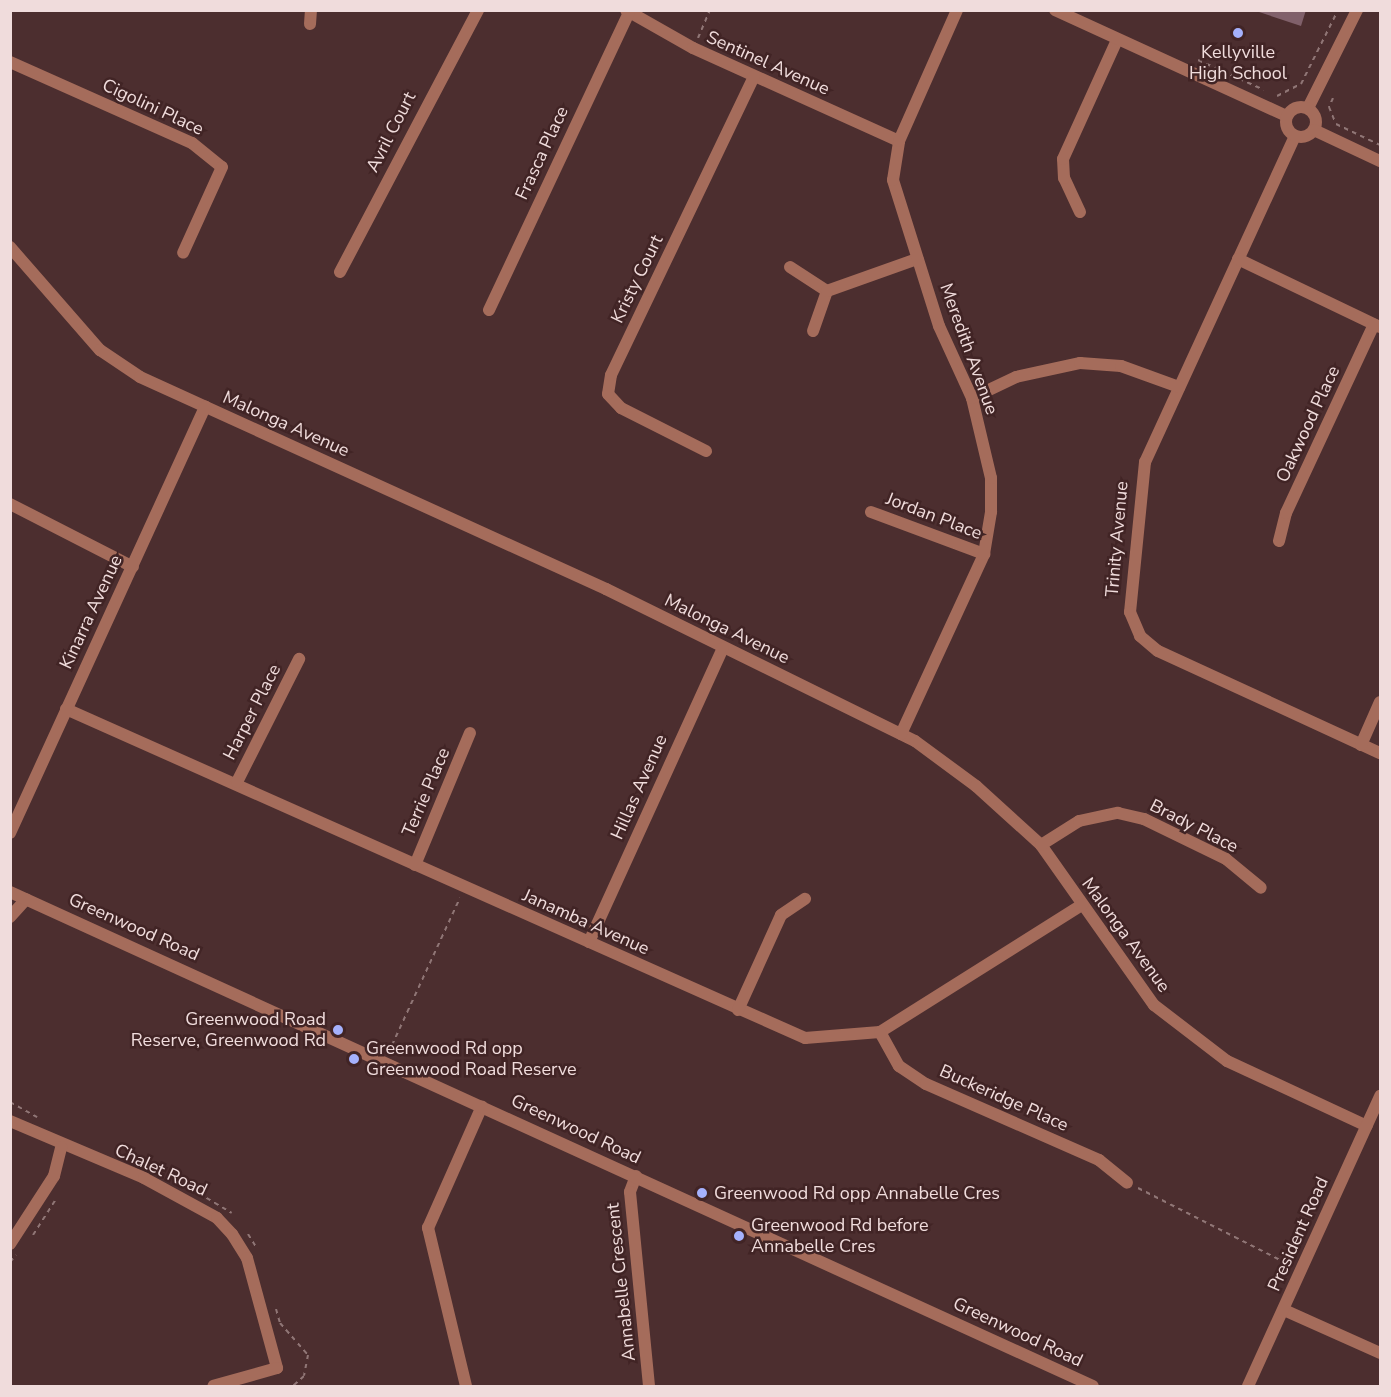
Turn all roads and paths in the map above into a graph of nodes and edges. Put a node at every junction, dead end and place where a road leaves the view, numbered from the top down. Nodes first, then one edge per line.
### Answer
1 (311, 10) edge
2 (478, 10) edge
3 (710, 10) edge
4 (957, 10) edge
5 (1055, 10) edge
6 (1338, 10) edge
7 (1357, 10) edge
8 (627, 12) edge
9 (310, 24) dead end
10 (1117, 40) junction
11 (693, 48) junction
12 (1191, 58) dead end
13 (10, 62) edge
14 (754, 77) junction
15 (1333, 98) dead end
16 (1308, 108) junction
17 (1287, 116) junction
18 (1314, 130) junction
19 (1295, 136) junction
20 (899, 141) junction
21 (1380, 144) edge
22 (1380, 160) edge
23 (1080, 212) dead end
24 (10, 247) edge
25 (183, 253) dead end
26 (917, 259) junction
27 (1238, 259) junction
28 (790, 267) dead end
29 (340, 272) dead end
30 (827, 291) junction
31 (489, 310) dead end
32 (1377, 325) edge
33 (813, 331) dead end
34 (1179, 387) junction
35 (972, 398) junction
36 (206, 407) junction
37 (706, 451) dead end
38 (10, 504) edge
39 (871, 512) dead end
40 (1279, 541) dead end
41 (984, 554) junction
42 (133, 567) junction
43 (723, 648) junction
44 (299, 659) dead end
45 (1380, 702) edge
46 (66, 709) junction
47 (471, 733) dead end
48 (901, 734) junction
49 (1361, 745) junction
50 (1380, 753) edge
51 (237, 782) junction
52 (10, 833) edge
53 (1041, 845) junction
54 (415, 866) junction
55 (464, 887) junction
56 (1261, 888) dead end
57 (10, 892) edge
58 (805, 898) dead end
59 (26, 899) junction
60 (1082, 905) junction
61 (10, 917) edge
62 (589, 942) junction
63 (738, 1010) junction
64 (880, 1032) junction
65 (392, 1045) dead end
66 (1380, 1096) edge
67 (10, 1102) edge
68 (482, 1106) junction
69 (42, 1120) dead end
70 (10, 1121) edge
71 (1367, 1126) junction
72 (61, 1147) junction
73 (164, 1173) dead end
74 (636, 1176) junction
75 (1127, 1183) joint
76 (237, 1219) dead end
77 (243, 1226) dead end
78 (10, 1244) edge
79 (258, 1252) dead end
80 (1302, 1270) junction
81 (274, 1303) dead end
82 (1284, 1310) junction
83 (1380, 1353) edge
84 (213, 1386) edge
85 (293, 1386) edge
86 (466, 1386) edge
87 (649, 1386) edge
88 (1093, 1386) edge
89 (1248, 1386) edge

1 - 9 street
2 - 29 street, Avril Court
3 - 11 path
4 - 20 street, Meredith Avenue
5 - 10 street
6 - 12 path
7 - 16 street
8 - 11 street, Sentinel Avenue
8 - 31 street, Frasca Place
10 - 17 street
10 - 23 street
11 - 14 street, Sentinel Avenue
13 - 25 street, Cigolini Place
14 - 20 street, Sentinel Avenue
14 - 37 street, Kristy Court
15 - 21 path
16 - 17 street
16 - 18 street
17 - 19 street
18 - 19 street
18 - 22 street
19 - 27 street, Trinity Avenue
20 - 26 street, Meredith Avenue
24 - 36 street, Malonga Avenue
26 - 30 street
26 - 35 street, Meredith Avenue
27 - 32 street
27 - 34 street, Trinity Avenue
28 - 30 street
30 - 33 street
32 - 40 street, Oakwood Place
34 - 35 street
34 - 49 street, Trinity Avenue
35 - 41 street, Meredith Avenue
36 - 42 street, Kinarra Avenue
36 - 43 street, Malonga Avenue
38 - 42 street
39 - 41 street, Jordan Place
41 - 48 street, Meredith Avenue
42 - 46 street, Kinarra Avenue
43 - 48 street, Malonga Avenue
43 - 62 street, Hillas Avenue
44 - 51 street, Harper Place
45 - 49 street
46 - 51 street, Janamba Avenue
46 - 52 street, Kinarra Avenue
47 - 54 street, Terrie Place
48 - 53 street, Malonga Avenue
49 - 50 street, Trinity Avenue
51 - 54 street, Janamba Avenue
53 - 56 street, Brady Place
53 - 60 street, Malonga Avenue
54 - 55 street, Janamba Avenue
55 - 62 street, Janamba Avenue
55 - 65 path
57 - 59 street, Greenwood Road
58 - 63 street
59 - 61 street
59 - 68 street, Greenwood Road
60 - 64 street, Janamba Avenue
60 - 71 street, Malonga Avenue
62 - 63 street, Janamba Avenue
63 - 64 street, Janamba Avenue
64 - 75 street, Buckeridge Place
66 - 71 street, President Road
67 - 69 path
68 - 74 street, Greenwood Road
68 - 86 street
70 - 72 street, Chalet Road
71 - 80 street, President Road
72 - 78 street
72 - 84 street, Chalet Road
73 - 76 path
74 - 87 street, Annabelle Crescent
74 - 88 street, Greenwood Road
75 - 80 path
77 - 79 path
80 - 82 street, President Road
81 - 85 path
82 - 83 street
82 - 89 street, President Road

